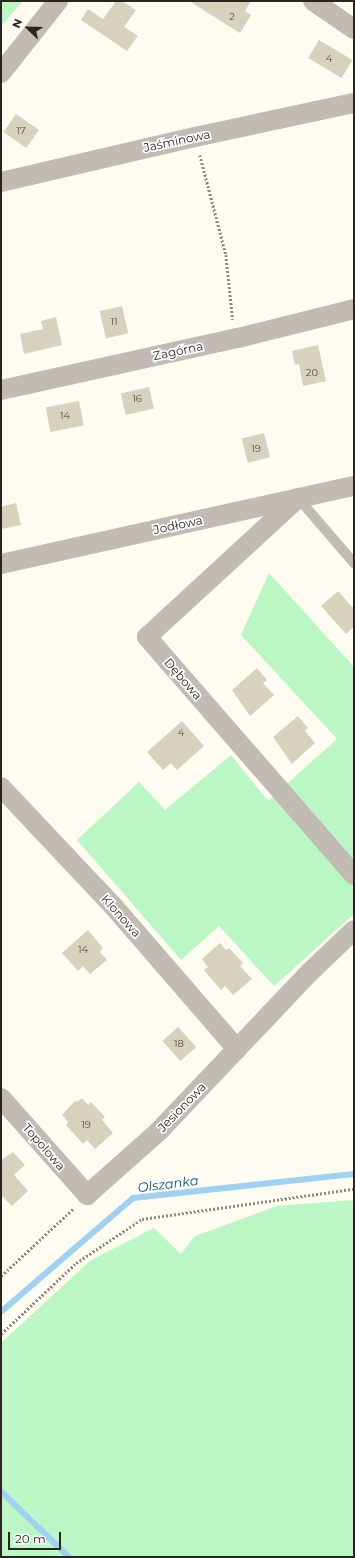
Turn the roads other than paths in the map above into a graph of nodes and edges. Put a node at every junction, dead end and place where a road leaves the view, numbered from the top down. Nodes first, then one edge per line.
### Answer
1 (58, 1) edge
2 (313, 1) edge
3 (354, 29) edge
4 (1, 73) edge
5 (354, 103) edge
6 (1, 182) edge
7 (354, 308) edge
8 (1, 390) edge
9 (354, 486) edge
10 (298, 498) junction
11 (354, 563) edge
12 (1, 564) edge
13 (1, 787) edge
14 (354, 875) edge
15 (354, 930) edge
16 (237, 1049) junction
17 (1, 1098) edge
18 (87, 1196) joint

1 - 4 street
2 - 3 street
5 - 6 street, Jaśminowa
7 - 8 street, Zagórna
9 - 10 street, Jodłowa
10 - 11 lane
10 - 12 street, Jodłowa
10 - 14 street, Dębowa
13 - 16 street, Klonowa
15 - 16 street, Jesionowa
16 - 18 street, Jesionowa
17 - 18 street, Topolowa

